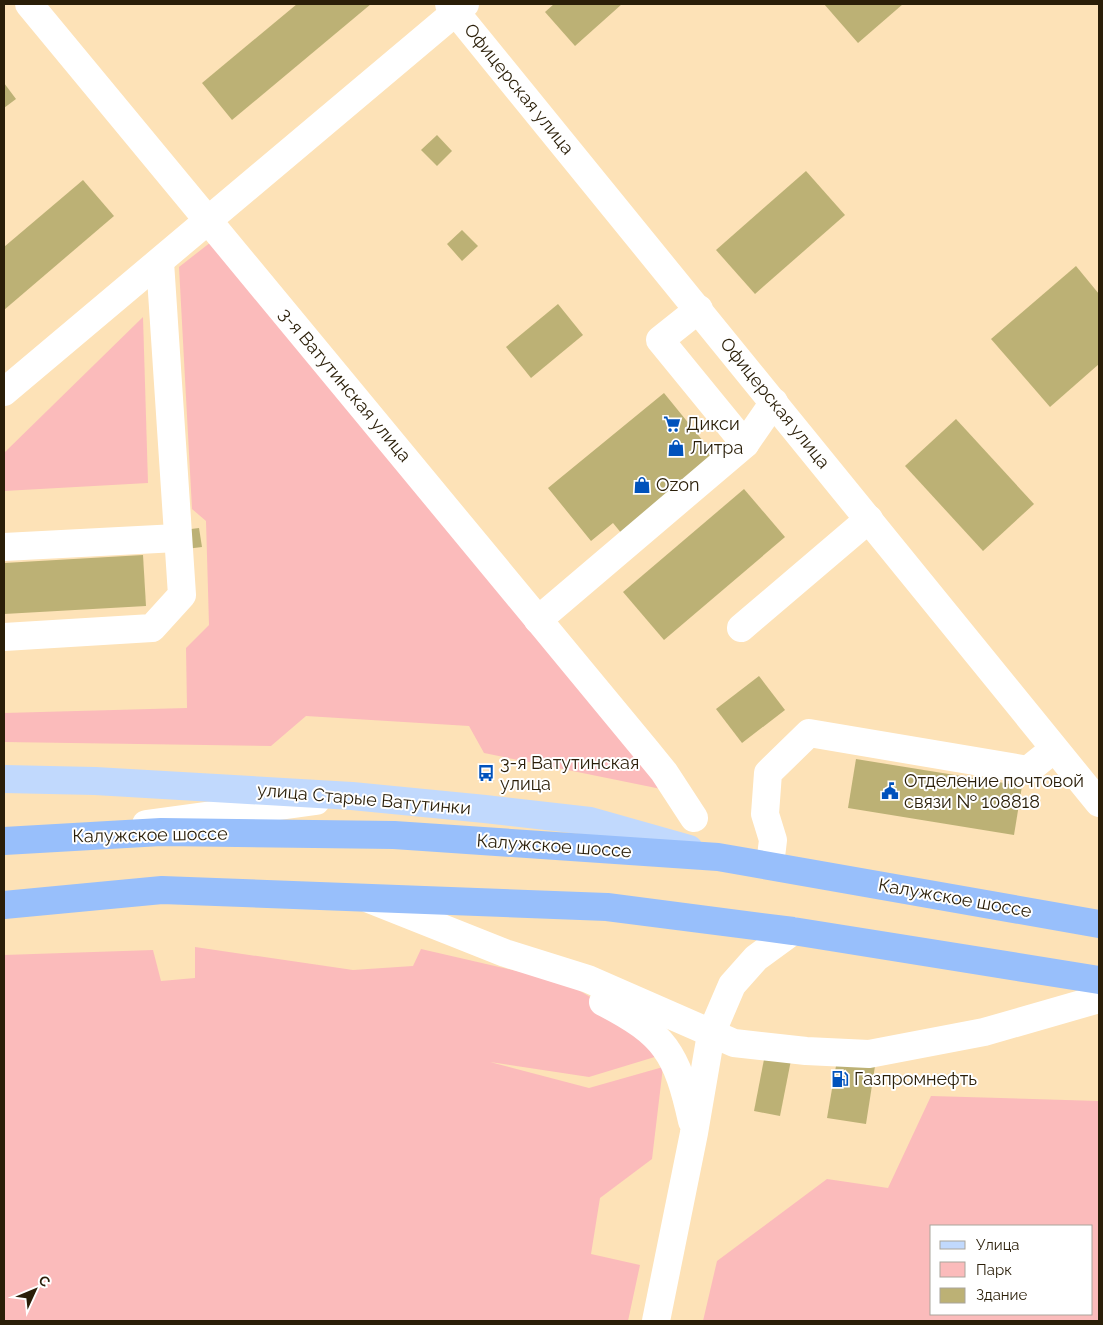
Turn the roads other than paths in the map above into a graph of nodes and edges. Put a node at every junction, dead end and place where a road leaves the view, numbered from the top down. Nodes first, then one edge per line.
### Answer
1 (28, 4) edge
2 (457, 6) edge
3 (208, 220) junction
4 (160, 262) junction
5 (699, 309) junction
6 (4, 392) edge
7 (774, 402) junction
8 (745, 444) junction
9 (869, 519) junction
10 (177, 538) junction
11 (4, 547) edge
12 (538, 620) junction
13 (741, 628) dead end
14 (4, 637) edge
15 (1054, 749) junction
16 (4, 779) edge
17 (352, 796) junction
18 (1099, 803) edge
19 (694, 818) dead end
20 (33, 839) junction
21 (4, 841) edge
22 (718, 857) junction
23 (770, 865) junction
24 (363, 897) junction
25 (4, 905) edge
26 (1099, 924) edge
27 (793, 931) junction
28 (506, 953) junction
29 (1099, 980) edge
30 (1099, 999) edge
31 (711, 1034) junction
32 (694, 1133) junction
33 (656, 1321) edge

1 - 3 street, 3-я Ватутинская улица
2 - 3 street
2 - 5 street, Офицерская улица
3 - 4 street
3 - 12 street, 3-я Ватутинская улица
4 - 6 street
4 - 10 street
5 - 7 street, Офицерская улица
5 - 8 street
7 - 8 street
7 - 9 street, Офицерская улица
8 - 12 street
9 - 13 street
9 - 15 street, Офицерская улица
10 - 11 street
10 - 14 street
12 - 19 street, 3-я Ватутинская улица
15 - 18 street, Офицерская улица
15 - 23 street
16 - 17 main road, улица Старые Ватутинки
17 - 20 street
17 - 22 main road, улица Старые Ватутинки
20 - 21 highway, Калужское шоссе
20 - 22 highway, Калужское шоссе
22 - 23 highway, Калужское шоссе
23 - 26 highway, Калужское шоссе
24 - 25 highway
24 - 27 highway
24 - 28 street
27 - 29 highway
27 - 31 street
28 - 31 street
28 - 32 street
30 - 31 street
31 - 32 street
32 - 33 street

